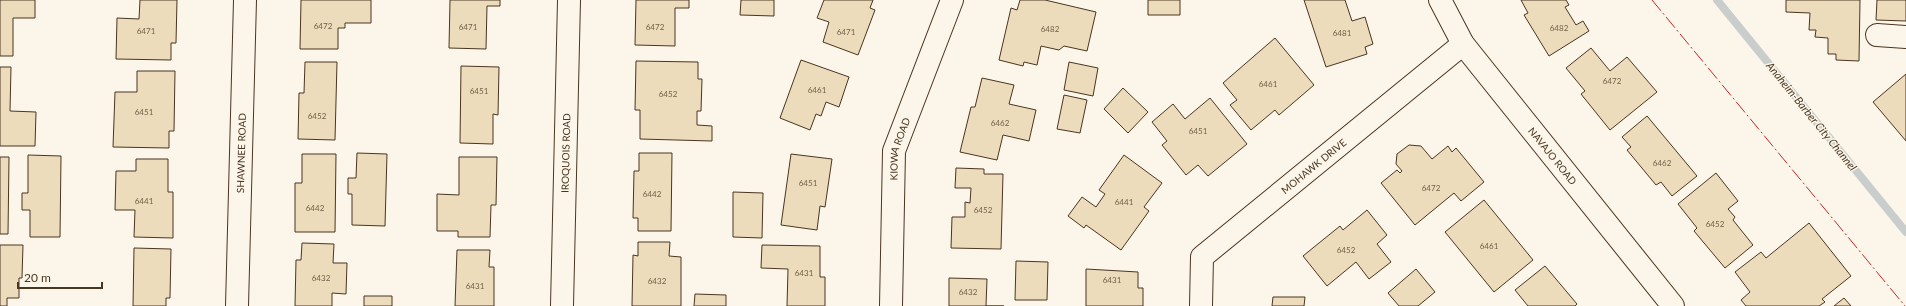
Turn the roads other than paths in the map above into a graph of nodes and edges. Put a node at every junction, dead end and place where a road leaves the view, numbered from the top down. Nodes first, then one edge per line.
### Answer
1 (245, 0) edge
2 (569, 0) edge
3 (952, 0) edge
4 (1440, 0) edge
5 (1877, 35) dead end
6 (1906, 37) edge
7 (1463, 44) junction
8 (237, 306) edge
9 (562, 306) edge
10 (891, 306) edge
11 (1201, 306) edge
12 (1673, 306) edge

1 - 8 street, SHAWNEE ROAD
2 - 9 street, IROQUOIS ROAD
3 - 10 street, KIOWA ROAD
4 - 7 street, NAVAJO ROAD
5 - 6 street
7 - 11 street, MOHAWK DRIVE
7 - 12 street, NAVAJO ROAD

